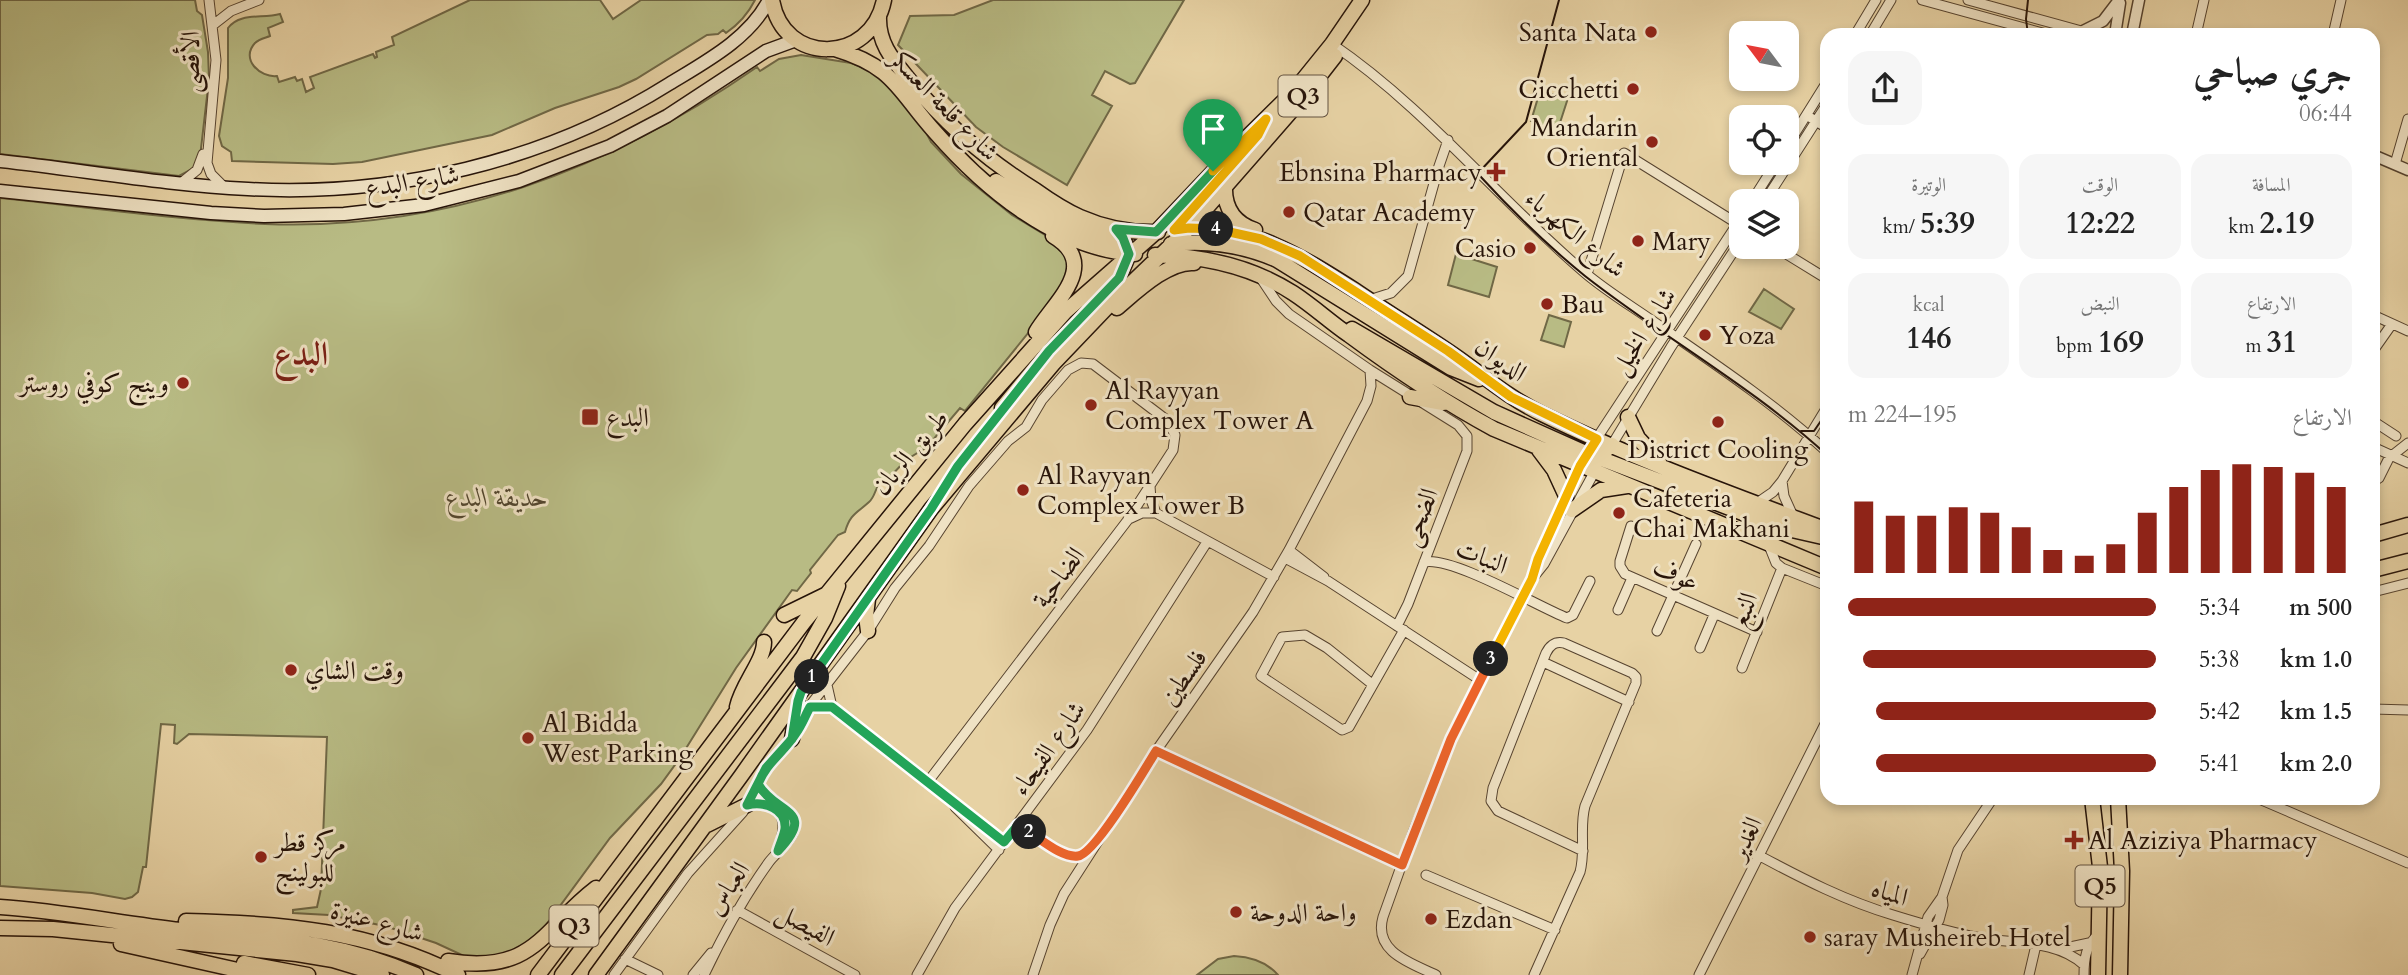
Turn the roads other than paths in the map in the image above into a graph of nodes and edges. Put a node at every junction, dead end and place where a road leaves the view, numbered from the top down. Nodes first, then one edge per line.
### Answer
1 (209, 0) edge
2 (260, 0) edge
3 (770, 0) edge
4 (884, 0) edge
5 (1362, 0) edge
6 (1373, 0) edge
7 (1876, 0) edge
8 (1891, 0) edge
9 (1922, 0) edge
10 (1968, 0) edge
11 (2120, 0) edge
12 (2139, 0) edge
13 (2204, 0) edge
14 (2341, 0) edge
15 (879, 17) junction
16 (213, 26) junction
17 (1859, 28) edge
18 (1874, 28) edge
19 (2024, 28) edge
20 (2072, 28) edge
21 (2089, 28) edge
22 (2116, 28) edge
23 (2133, 28) edge
24 (2198, 28) edge
25 (2335, 28) edge
26 (796, 40) junction
27 (1336, 46) junction
28 (835, 49) junction
29 (1820, 93) edge
30 (1820, 115) edge
31 (1806, 116) junction
32 (1816, 121) junction
33 (2408, 121) edge
34 (1820, 124) edge
35 (209, 125) junction
36 (1799, 127) edge
37 (1448, 140) junction
38 (2380, 158) edge
39 (0, 161) edge
40 (961, 161) junction
41 (2395, 164) junction
42 (2408, 170) edge
43 (181, 183) junction
44 (1225, 186) junction
45 (225, 188) junction
46 (1773, 189) edge
47 (0, 191) edge
48 (1021, 209) junction
49 (1729, 215) edge
50 (1189, 228) junction
51 (1116, 229) junction
52 (1729, 238) edge
53 (1166, 241) junction
54 (1127, 249) junction
55 (1285, 249) junction
56 (1729, 258) edge
57 (1794, 259) edge
58 (1234, 265) junction
59 (1257, 274) junction
60 (1587, 274) junction
61 (1820, 275) edge
62 (1368, 300) junction
63 (1323, 315) junction
64 (2380, 318) edge
65 (2392, 324) junction
66 (2408, 331) edge
67 (1668, 332) junction
68 (1677, 338) junction
69 (2380, 341) edge
70 (1028, 351) junction
71 (1053, 364) junction
72 (1370, 370) junction
73 (1486, 380) junction
74 (1388, 382) junction
75 (1410, 397) junction
76 (1367, 401) junction
77 (1451, 405) junction
78 (1628, 417) junction
79 (1820, 419) edge
80 (2380, 426) edge
81 (1810, 436) junction
82 (2396, 436) dead end
83 (1597, 439) junction
84 (2408, 443) edge
85 (1612, 445) junction
86 (1820, 445) edge
87 (1538, 449) junction
88 (2380, 450) edge
89 (2393, 455) junction
90 (1602, 459) junction
91 (2408, 463) edge
92 (1587, 464) junction
93 (1675, 472) junction
94 (2380, 476) edge
95 (1782, 481) junction
96 (1150, 486) junction
97 (1628, 486) junction
98 (1569, 503) junction
99 (1757, 503) junction
100 (931, 509) junction
101 (1156, 513) junction
102 (1794, 518) junction
103 (1127, 521) junction
104 (1631, 526) dead end
105 (2408, 526) edge
106 (1820, 527) edge
107 (2380, 535) edge
108 (1820, 536) edge
109 (1207, 541) junction
110 (1768, 542) junction
111 (1696, 544) dead end
112 (1287, 554) junction
113 (2408, 561) edge
114 (1424, 562) junction
115 (1820, 565) edge
116 (1782, 568) junction
117 (2380, 568) edge
118 (842, 574) junction
119 (1274, 577) junction
120 (1632, 578) junction
121 (1532, 579) junction
122 (1590, 581) dead end
123 (1820, 583) edge
124 (2408, 583) edge
125 (2380, 590) edge
126 (827, 594) junction
127 (869, 595) junction
128 (1672, 595) junction
129 (1523, 596) junction
130 (1618, 610) dead end
131 (783, 615) dead end
132 (1714, 615) junction
133 (1400, 628) junction
134 (868, 631) junction
135 (1657, 631) dead end
136 (1758, 632) junction
137 (764, 642) dead end
138 (1700, 648) dead end
139 (1543, 662) junction
140 (1742, 668) dead end
141 (1480, 680) junction
142 (1372, 684) junction
143 (827, 685) junction
144 (801, 692) junction
145 (1629, 702) junction
146 (810, 707) junction
147 (832, 707) junction
148 (2380, 709) edge
149 (2408, 710) edge
150 (735, 716) junction
151 (1820, 732) edge
152 (792, 739) junction
153 (1156, 751) junction
154 (927, 783) junction
155 (758, 784) junction
156 (747, 805) junction
157 (1988, 805) edge
158 (2093, 805) edge
159 (2111, 805) edge
160 (2118, 805) edge
161 (2286, 805) edge
162 (705, 825) junction
163 (1018, 825) junction
164 (2120, 829) junction
165 (1104, 834) junction
166 (1002, 846) junction
167 (778, 851) junction
168 (1060, 851) junction
169 (1583, 851) junction
170 (1760, 856) junction
171 (2408, 863) edge
172 (1402, 865) junction
173 (1426, 875) dead end
174 (1076, 876) junction
175 (610, 878) junction
176 (0, 907) edge
177 (737, 910) junction
178 (154, 926) junction
179 (1931, 926) junction
180 (0, 928) edge
181 (1555, 930) junction
182 (87, 933) junction
183 (2095, 938) junction
184 (2036, 945) junction
185 (399, 949) junction
186 (715, 949) junction
187 (2058, 949) junction
188 (625, 959) junction
189 (218, 964) junction
190 (2084, 970) edge
191 (260, 975) edge
192 (308, 975) edge
193 (382, 975) edge
194 (416, 975) edge
195 (458, 975) edge
196 (538, 975) edge
197 (562, 975) edge
198 (596, 975) edge
199 (614, 975) edge
200 (658, 975) edge
201 (693, 975) edge
202 (704, 975) edge
203 (855, 975) edge
204 (917, 975) edge
205 (1033, 975) edge
206 (1436, 975) edge
207 (1534, 975) edge
208 (1699, 975) edge
209 (1912, 975) edge
210 (2029, 975) edge
211 (2098, 975) edge
212 (2120, 975) edge

1 - 16 street, الأقصى
2 - 16 street
3 - 26 main road
3 - 45 main road, شارع البدع
4 - 15 main road
5 - 27 main road, طريق الريان / Q3
6 - 27 main road, طريق الريان / Q3
7 - 17 street
8 - 18 street
9 - 19 street
10 - 20 street
11 - 21 street
11 - 22 street
12 - 23 street
13 - 24 street
14 - 25 street
15 - 28 main road
15 - 51 main road, شارع قلعة العسكر
16 - 35 street, الأقصى
26 - 28 main road, شارع قلعة العسكر
26 - 47 main road, شارع البدع
27 - 37 street, شارع الكهرباء
27 - 44 main road, طريق الريان / Q3
27 - 53 main road, طريق الريان / Q3
28 - 40 main road, شارع قلعة العسكر
29 - 31 street
30 - 32 street
31 - 32 street
31 - 36 street
32 - 34 street
32 - 46 street
33 - 41 street
35 - 43 street, الأقصى
35 - 45 street, الأقصى
37 - 60 street, شارع الكهرباء
37 - 62 street
38 - 41 street
39 - 43 main road, شارع البدع
40 - 48 main road, شارع قلعة العسكر
40 - 54 main road
41 - 42 street
43 - 45 main road, شارع البدع
44 - 50 main road, طريق الريان / Q3
44 - 55 main road
48 - 54 main road, شارع قلعة العسكر
48 - 70 main road
49 - 60 street
50 - 53 main road, طريق الريان / Q3
50 - 55 main road, الديوان
51 - 53 main road, شارع قلعة العسكر
51 - 54 main road
52 - 67 street, شارع الخيل
53 - 54 main road
53 - 54 main road, طريق الريان / Q3
53 - 58 main road
53 - 71 main road, طريق الريان / Q3
53 - 73 main road
54 - 70 main road, طريق الريان / Q3
54 - 100 main road
55 - 62 main road, الديوان
56 - 68 street, شارع الخيل
57 - 61 street
58 - 59 main road
58 - 71 main road
59 - 63 main road
59 - 72 street
60 - 67 street, شارع الكهرباء
62 - 73 main road, الديوان
63 - 77 main road
63 - 92 main road
64 - 65 street
65 - 66 street
65 - 69 street
67 - 68 street, شارع الكهرباء
67 - 83 street, شارع الخيل
68 - 78 street, شارع الخيل
68 - 81 street, شارع الكهرباء
70 - 118 main road, طريق الريان / Q3
71 - 100 main road, طريق الريان / Q3
72 - 74 street
72 - 76 street, فلسطين
73 - 83 main road, الديوان
74 - 75 street
74 - 76 street, فلسطين
75 - 77 main road
75 - 114 street, الضحى
76 - 112 street, فلسطين
77 - 87 main road
78 - 85 street, شارع الخيل
78 - 93 main road
79 - 81 street
80 - 82 street
81 - 86 street, شارع الكهرباء
81 - 95 street
83 - 85 main road, الديوان
83 - 92 street, شارع الخيل
84 - 89 street
85 - 90 street, شارع الخيل
85 - 92 main road
85 - 93 main road, الديوان
87 - 92 main road
87 - 98 main road
88 - 89 street
89 - 91 street
89 - 94 street
90 - 92 main road
90 - 108 main road
92 - 97 main road
92 - 98 street
92 - 98 street
93 - 99 main road, الديوان
95 - 99 street
95 - 102 street
96 - 101 street
96 - 103 street, الضاحية
96 - 134 street, الضاحية
97 - 98 main road
97 - 110 main road
98 - 121 street
98 - 121 street
99 - 102 main road, الديوان
100 - 127 main road, طريق الريان / Q3
101 - 103 street
101 - 109 street
102 - 106 main road, الديوان
103 - 154 street, الضاحية
104 - 120 street, عوف
105 - 107 main road
109 - 119 street
109 - 163 street, شارع الفيحاء
110 - 115 main road
110 - 116 street
111 - 128 street
112 - 119 street, فلسطين
112 - 133 street
113 - 117 main road
114 - 129 street, النبات
114 - 133 street, الضحى
116 - 123 street
116 - 136 street, النبع
118 - 126 main road, طريق الريان / Q3
118 - 197 main road
119 - 153 street, فلسطين
120 - 128 street, عوف
120 - 130 street
121 - 129 street
122 - 129 street, النبات
124 - 125 street
126 - 131 main road
126 - 150 main road, طريق الريان / Q3
127 - 134 main road
127 - 144 main road, طريق الريان / Q3
128 - 132 street, عوف
128 - 135 street
129 - 141 street
132 - 136 street, عوف
132 - 138 street
133 - 141 street
133 - 142 street, الضحى
134 - 143 street
136 - 140 street, النبع
137 - 150 main road
139 - 145 street
139 - 145 street
139 - 169 street
141 - 172 street
142 - 142 street, الضحى
143 - 146 street
143 - 147 street
144 - 152 main road
144 - 162 main road, طريق الريان / Q3
145 - 169 street
146 - 147 street
146 - 152 street
147 - 154 street
148 - 149 street
150 - 175 main road, طريق الريان / Q3
151 - 170 street, الغدير
152 - 155 street
153 - 165 street, فلسطين
153 - 172 street
154 - 166 street
155 - 156 street
155 - 167 street, العباس
156 - 162 main road
156 - 167 street, العباس
156 - 188 street
157 - 179 street
158 - 183 main road, Q5
159 - 164 main road
160 - 164 main road, Q5
161 - 171 street
162 - 198 main road, طريق الريان / Q3
163 - 166 street, شارع الفيحاء
163 - 168 street
164 - 212 main road, Q5
165 - 168 street
165 - 174 street, فلسطين
166 - 204 street, شارع الفيحاء
167 - 177 street, العباس
168 - 174 street
169 - 181 street
170 - 179 street, المياه
170 - 208 street, الغدير
172 - 206 street
173 - 181 street
174 - 205 street, فلسطين
175 - 185 main road
175 - 196 main road, طريق الريان / Q3
176 - 178 main road, شارع عنيزة
177 - 186 street, العباس
177 - 203 street, الفيصل
178 - 185 main road, شارع عنيزة
178 - 194 main road, شارع عنيزة
179 - 184 street, المياه
179 - 209 street
180 - 182 main road, شارع عنيزة
181 - 207 street
182 - 189 main road, شارع عنيزة
182 - 193 main road, شارع عنيزة
183 - 187 street, المياه
183 - 190 street
183 - 211 main road, Q5
184 - 187 street, المياه
184 - 210 street
185 - 195 main road, شارع عنيزة
186 - 201 street, العباس
186 - 202 street, العباس
187 - 190 street, المياه
188 - 199 street
188 - 200 street
189 - 191 main road, شارع عنيزة
189 - 192 main road

